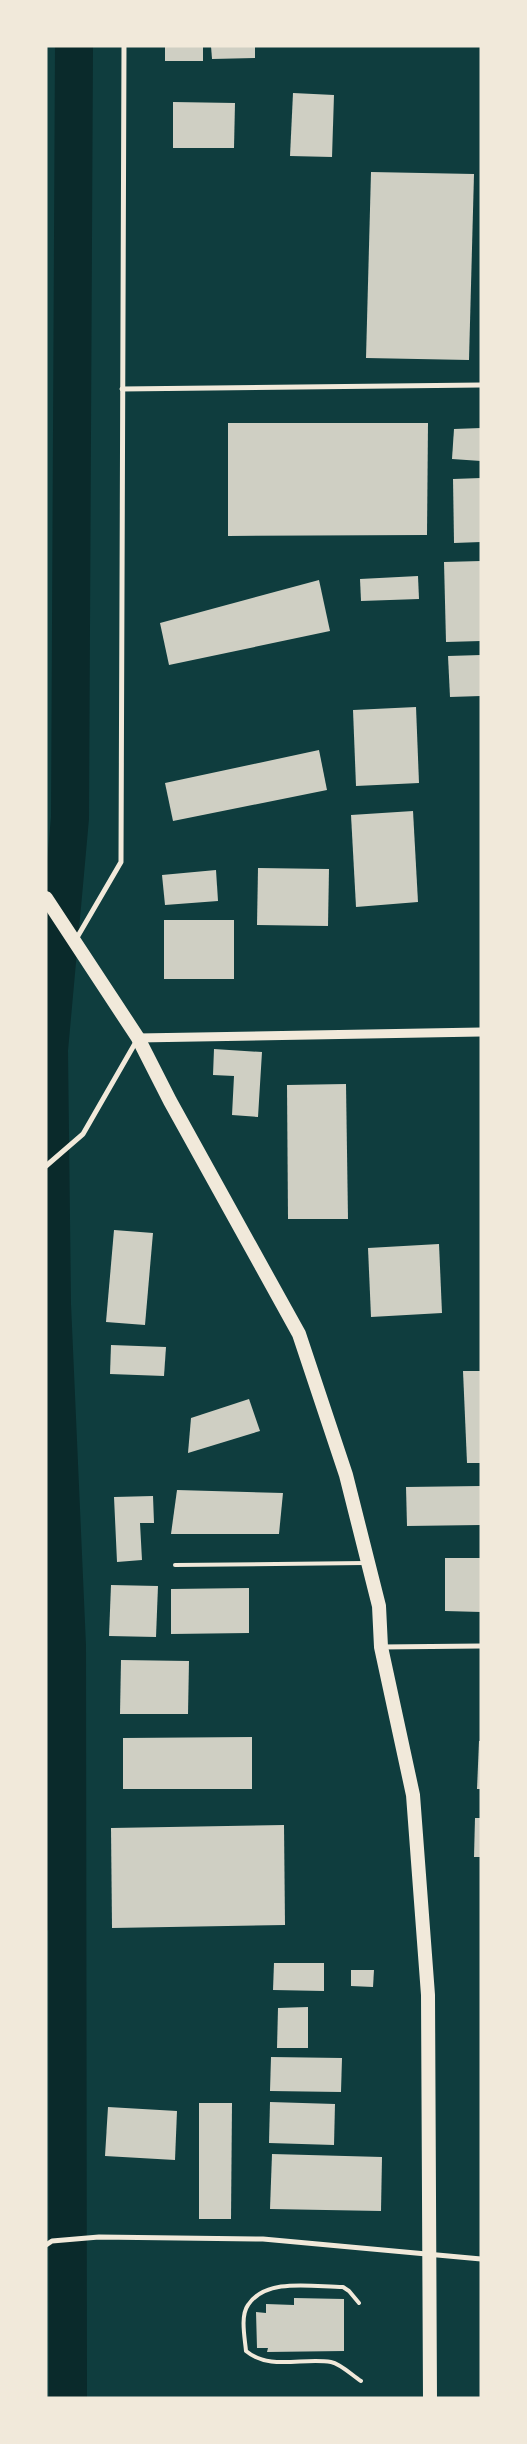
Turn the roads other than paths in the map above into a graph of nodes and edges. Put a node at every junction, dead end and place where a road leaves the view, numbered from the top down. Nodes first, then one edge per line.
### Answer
1 (124, 46) edge
2 (481, 385) edge
3 (122, 389) junction
4 (46, 898) edge
5 (75, 941) junction
6 (481, 1032) edge
7 (138, 1038) junction
8 (46, 1166) edge
9 (368, 1563) junction
10 (175, 1565) dead end
11 (481, 1646) edge
12 (381, 1647) junction
13 (46, 2245) edge
14 (430, 2255) junction
15 (481, 2259) edge
16 (359, 2303) dead end
17 (361, 2381) dead end
18 (430, 2398) edge

1 - 3 street
2 - 3 street
3 - 5 street
4 - 5 highway
5 - 7 highway
6 - 7 street
7 - 8 street
7 - 9 highway
9 - 10 lane
9 - 12 highway
11 - 12 street
12 - 14 highway
13 - 14 street
14 - 15 street
14 - 18 highway
16 - 17 lane

